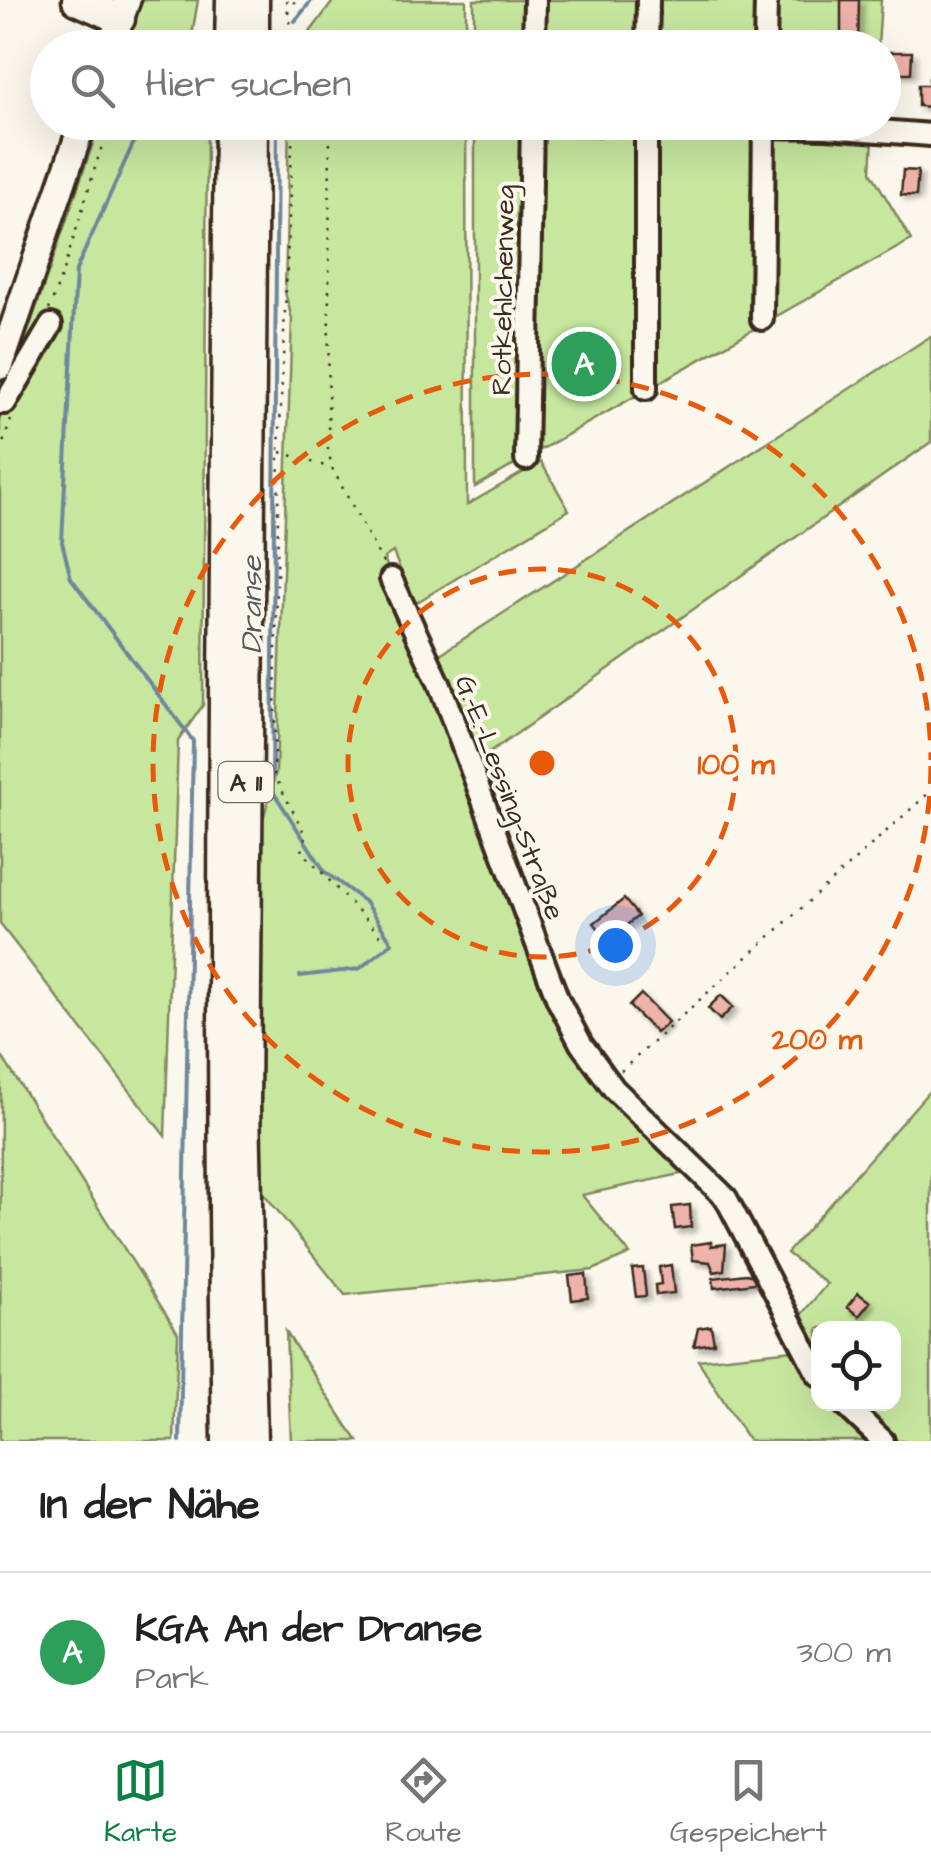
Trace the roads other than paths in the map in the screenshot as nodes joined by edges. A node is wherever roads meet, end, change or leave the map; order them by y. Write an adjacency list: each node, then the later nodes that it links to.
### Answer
1 (77, 0): 7 (highway)
2 (230, 0): 8 (highway)
3 (254, 0): 9 (highway)
4 (535, 0): 10 (street)
5 (648, 0): 11 (street)
6 (766, 0): 12 (street)
7 (123, 10)
8 (230, 30)
9 (254, 30)
10 (534, 30)
11 (648, 30)
12 (765, 30)
13 (901, 128): 14 (street)
14 (931, 135)
15 (78, 140): 23 (main road)
16 (229, 140): 30 (highway, A 11)
17 (253, 140): 31 (highway, A 11)
18 (532, 140): 26 (street, Rotkehlchenweg)
19 (646, 140): 24 (street)
20 (764, 140): 21 (street)
21 (762, 319)
22 (47, 331): 25 (street)
23 (0, 366)
24 (646, 389)
25 (6, 412)
26 (526, 459)
27 (391, 578): 28 (street, G.-E.-Lessing-Straße)
28 (811, 1361)
29 (851, 1411): 32 (street)
30 (228, 1441)
31 (252, 1441)
32 (882, 1441)

